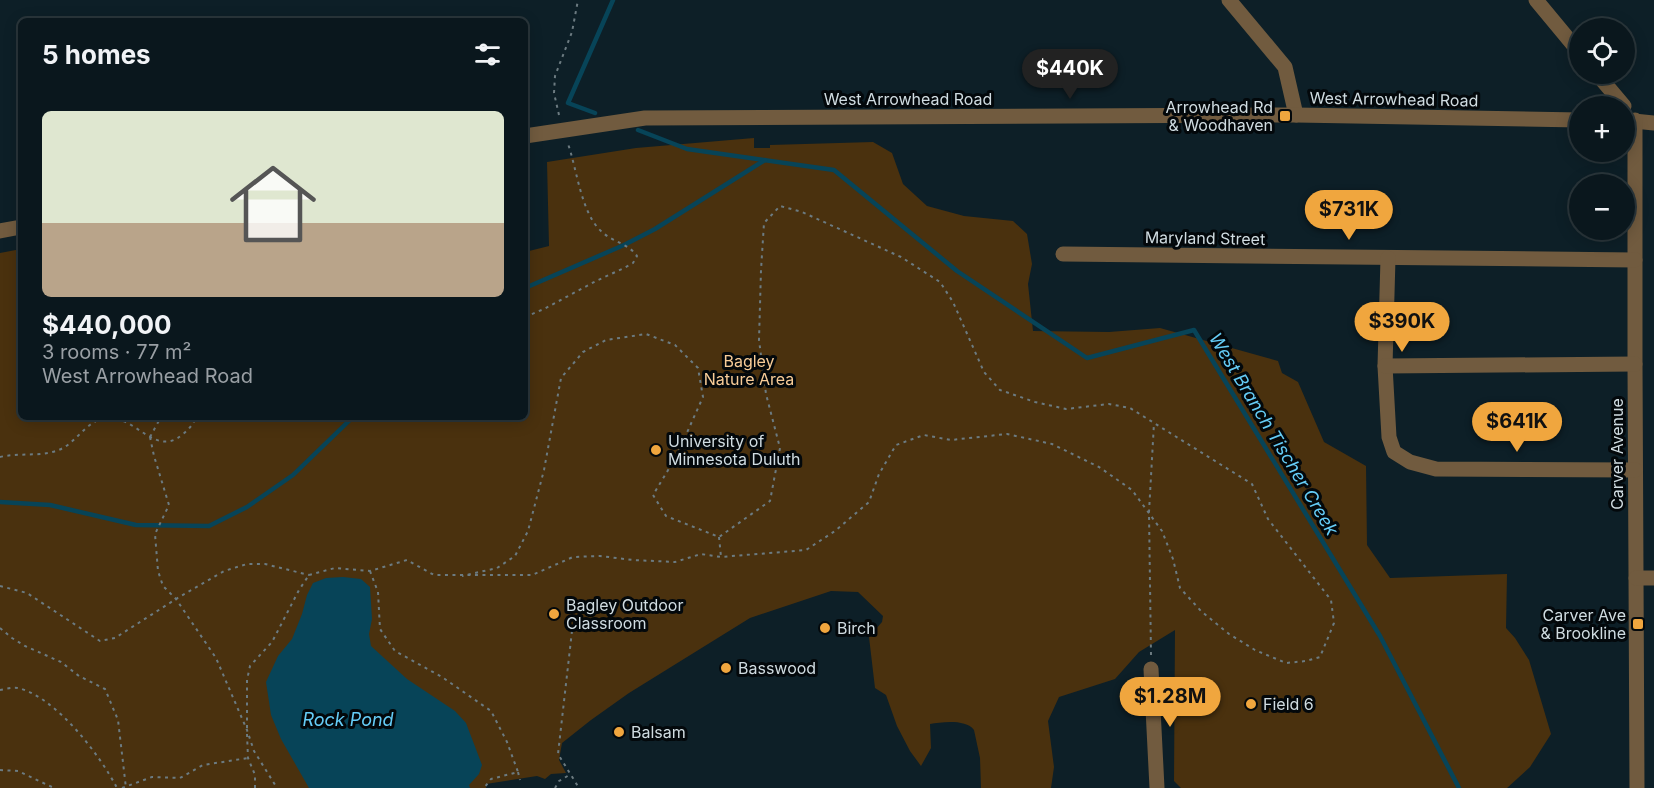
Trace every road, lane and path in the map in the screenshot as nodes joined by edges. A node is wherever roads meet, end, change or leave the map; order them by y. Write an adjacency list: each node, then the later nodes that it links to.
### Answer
1 (578, 0): 11 (path)
2 (1228, 0): 7 (street)
3 (1536, 0): 4 (street)
4 (1569, 40)
5 (1605, 84): 6 (street)
6 (1615, 96)
7 (1296, 115): 8 (street, West Arrowhead Road); 11 (street, West Arrowhead Road)
8 (1569, 120)
9 (1635, 121): 10 (street)
10 (1654, 123)
11 (563, 130): 12 (street, West Arrowhead Road); 19 (path)
12 (528, 136)
13 (1632, 162): 18 (street, Carver Avenue)
14 (18, 228): 15 (street)
15 (0, 231)
16 (1063, 254): 17 (street, Maryland Street)
17 (1388, 258): 18 (street, Maryland Street); 21 (street)
18 (1635, 260): 20 (street, Carver Avenue)
19 (528, 316)
20 (1635, 364): 21 (street); 29 (street, Carver Avenue)
21 (1385, 366): 29 (street)
22 (102, 420): 28 (path)
23 (118, 420): 27 (path)
24 (159, 420): 27 (path)
25 (195, 420): 27 (path)
26 (1154, 423): 30 (path); 30 (path); 31 (path)
27 (150, 437): 39 (path)
28 (0, 457)
29 (1635, 470): 36 (street, Carver Avenue)
30 (1149, 512): 32 (path); 42 (path)
31 (719, 537): 32 (path); 35 (path)
32 (721, 557): 35 (path)
33 (370, 571): 34 (path); 35 (path); 47 (path)
34 (309, 575): 39 (path); 44 (path)
35 (462, 576)
36 (1636, 578): 37 (street); 59 (street, Carver Avenue)
37 (1654, 578)
38 (0, 586): 39 (path)
39 (176, 599): 44 (path)
40 (0, 628): 50 (path)
41 (572, 631): 48 (path)
42 (1151, 669): 58 (street)
43 (0, 690): 52 (path)
44 (247, 730): 45 (path); 54 (path)
45 (248, 758): 50 (path); 53 (path)
46 (0, 770): 51 (path)
47 (518, 772): 49 (path); 55 (path)
48 (571, 774): 56 (path); 57 (path)
49 (520, 780)
50 (125, 787)
51 (54, 788)
52 (117, 788)
53 (255, 788)
54 (277, 788)
55 (484, 788)
56 (555, 788)
57 (579, 788)
58 (1157, 788)
59 (1637, 788)

